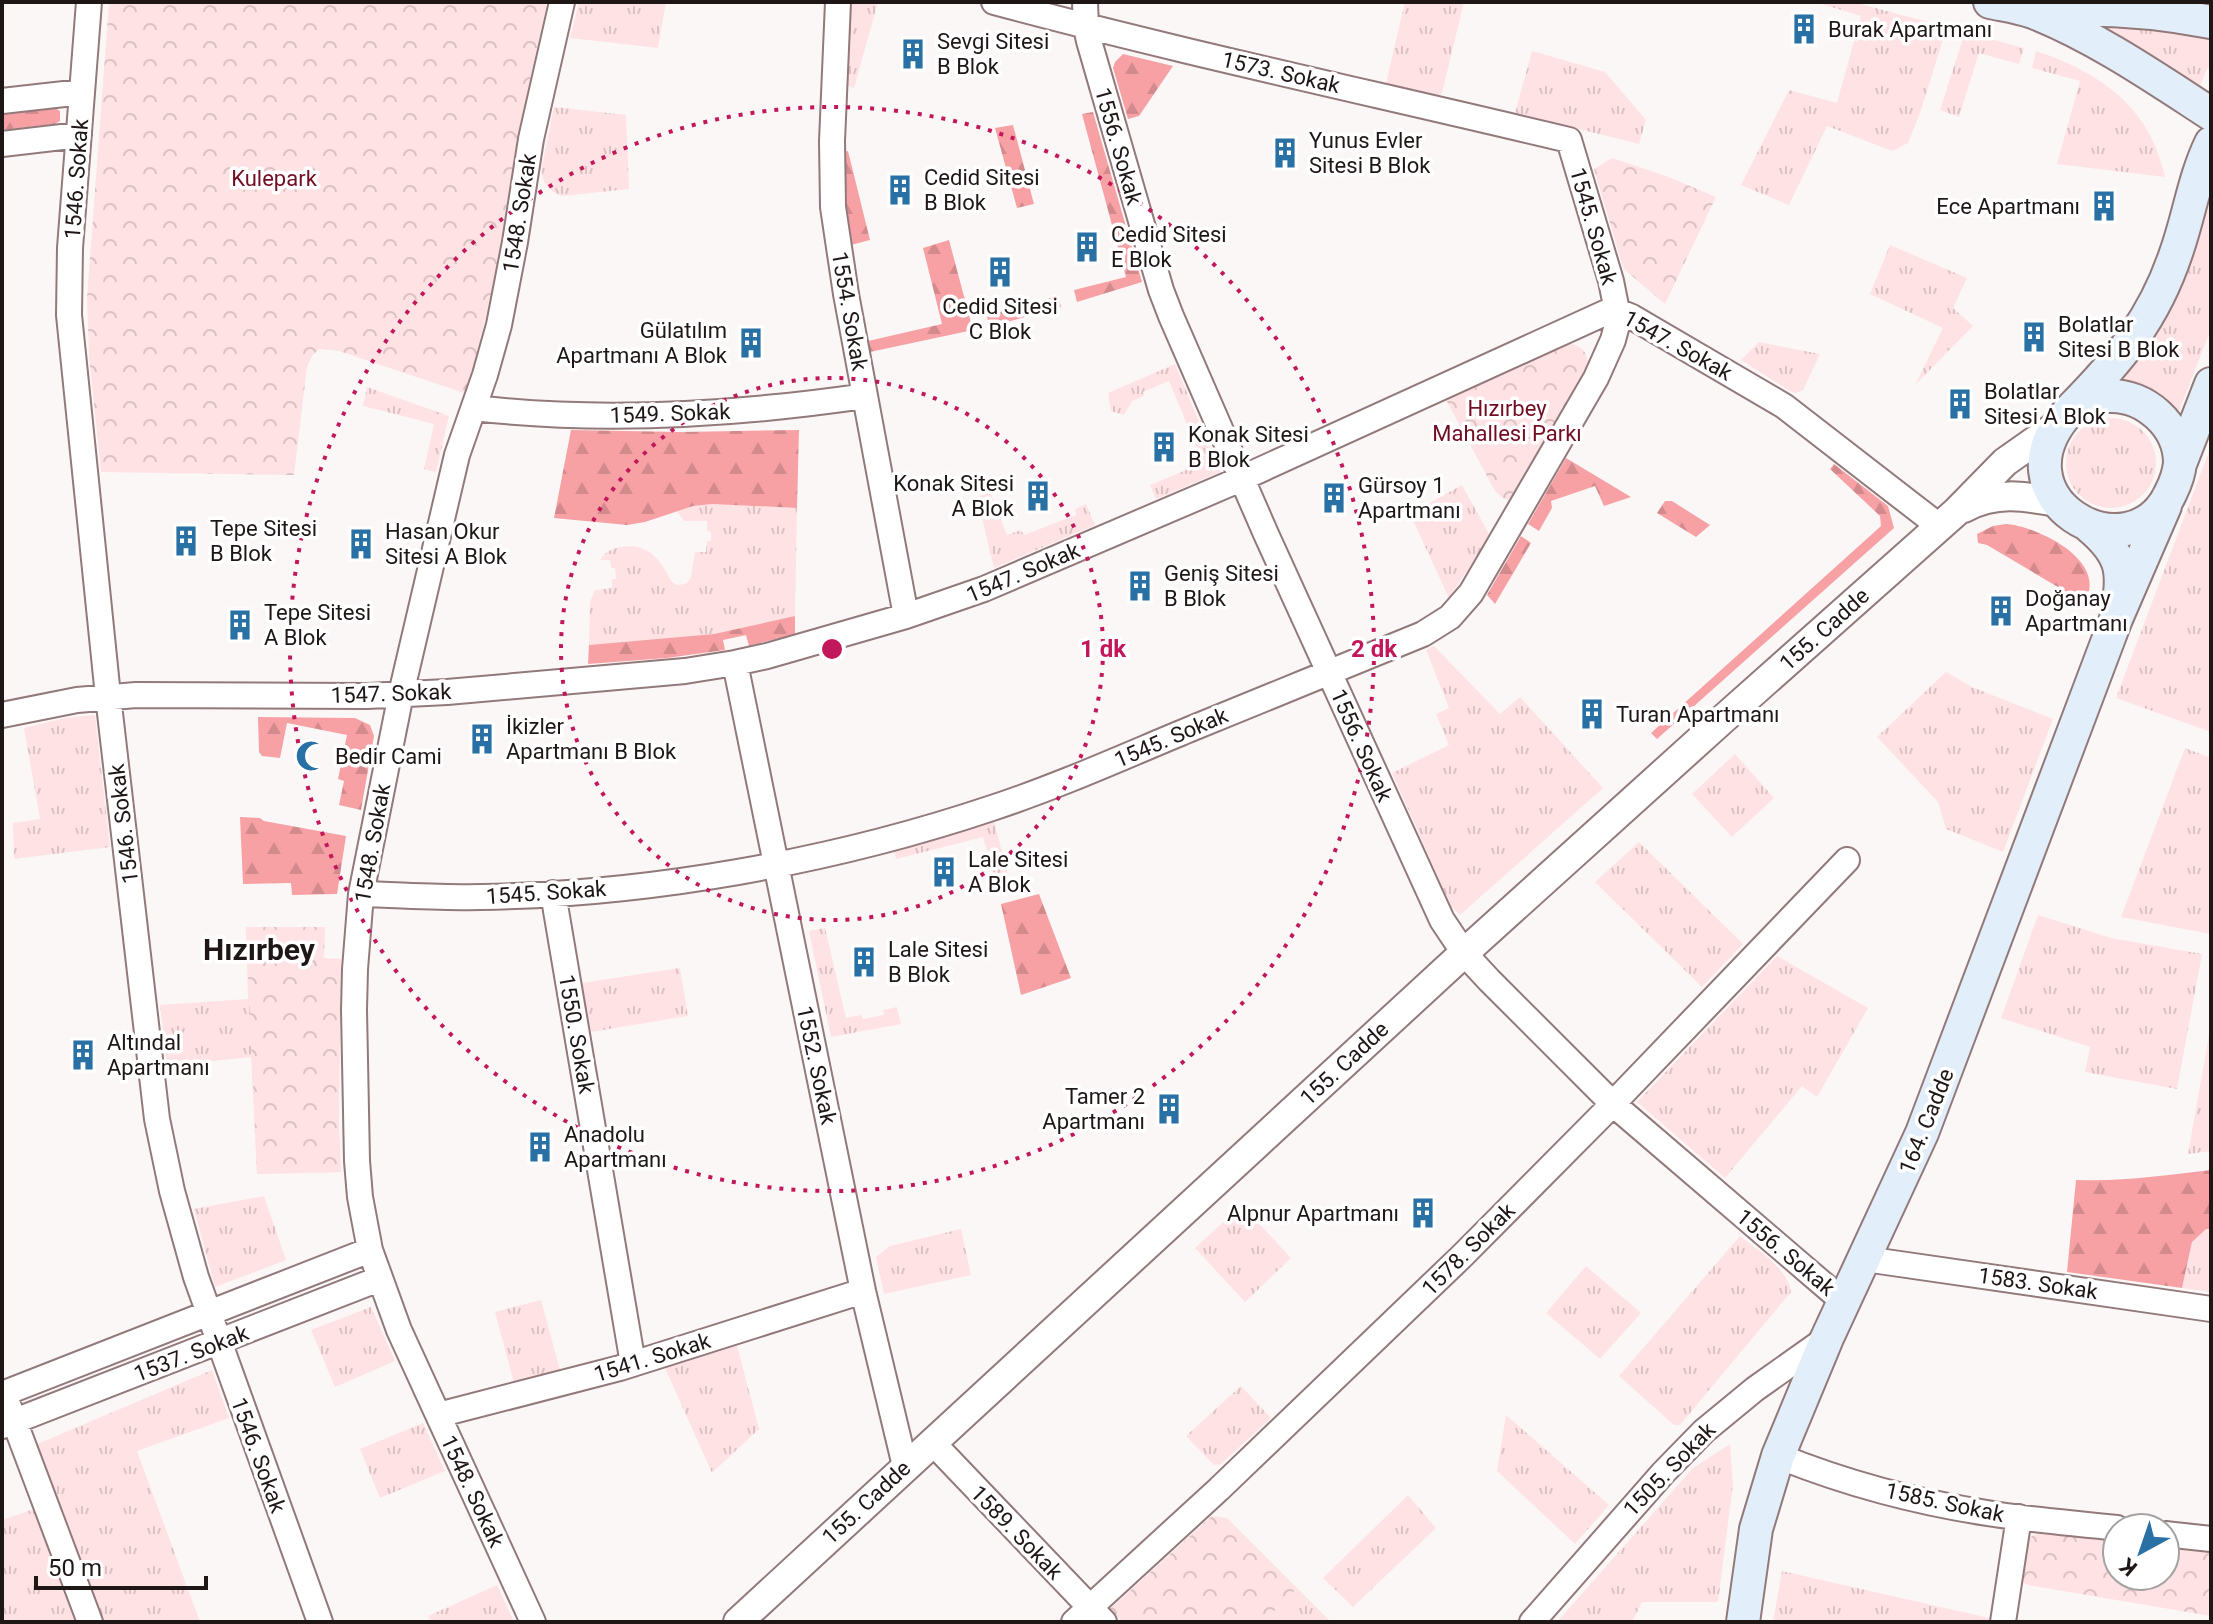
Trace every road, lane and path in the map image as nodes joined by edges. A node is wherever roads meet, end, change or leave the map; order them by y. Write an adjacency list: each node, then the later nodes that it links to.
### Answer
1 (89, 2): 10 (street, 1546. Sokak)
2 (562, 2): 20 (street, 1548. Sokak)
3 (838, 2): 19 (street, 1554. Sokak)
4 (994, 2): 9 (street, 1573. Sokak)
5 (1085, 2): 9 (street, 1556. Sokak)
6 (1990, 2): 7 (main road)
7 (2031, 11): 8 (main road); 12 (main road)
8 (2211, 22)
9 (1086, 27): 14 (street, 1573. Sokak); 23 (street, 1556. Sokak)
10 (82, 92): 11 (street); 13 (street, 1546. Sokak)
11 (2, 101)
12 (2211, 114)
13 (79, 135): 16 (street); 33 (street, 1546. Sokak)
14 (1569, 140): 17 (street, 1545. Sokak)
15 (2211, 143): 21 (main road)
16 (2, 144)
17 (1617, 311): 23 (street, 1547. Sokak); 26 (street, 1547. Sokak); 31 (street, 1545. Sokak)
18 (2211, 384): 22 (main road)
19 (865, 396): 20 (street, 1549. Sokak); 28 (street, 1554. Sokak)
20 (474, 408): 32 (street, 1548. Sokak)
21 (2063, 418): 22 (main road); 24 (main road); 26 (street, 155. Cadde)
22 (2180, 464): 25 (main road)
23 (1241, 478): 28 (street, 1547. Sokak); 31 (street, 1556. Sokak)
24 (2057, 502): 26 (street, 155. Cadde); 27 (main road)
25 (2165, 505): 27 (main road); 29 (main road, 164. Cadde)
26 (1948, 519): 39 (street, 155. Cadde)
27 (2089, 526): 29 (main road, 164. Cadde)
28 (906, 616): 30 (street, 1547. Sokak)
29 (2116, 619): 42 (main road, 164. Cadde)
30 (735, 663): 32 (street, 1547. Sokak); 36 (street, 1552. Sokak)
31 (1329, 672): 36 (street, 1545. Sokak); 39 (street, 1556. Sokak)
32 (401, 694): 33 (street, 1547. Sokak); 38 (street, 1548. Sokak)
33 (108, 696): 34 (street, 1547. Sokak); 47 (street, 1546. Sokak)
34 (2, 715)
35 (1847, 860): 40 (street, 1578. Sokak)
36 (776, 864): 37 (street, 1545. Sokak); 44 (street, 1552. Sokak)
37 (553, 893): 38 (street, 1545. Sokak); 50 (street, 1550. Sokak)
38 (361, 894): 41 (street, 1548. Sokak)
39 (1464, 953): 40 (street, 1556. Sokak); 54 (street, 155. Cadde)
40 (1613, 1104): 45 (street, 1556. Sokak); 61 (street, 1578. Sokak)
41 (370, 1250): 43 (street, 1548. Sokak); 47 (street, 1537. Sokak)
42 (1865, 1259): 45 (main road, 164. Cadde); 46 (street, 1583. Sokak)
43 (379, 1279): 49 (street, 1537. Sokak); 52 (street, 1548. Sokak)
44 (863, 1291): 50 (street, 1541. Sokak); 56 (street, 1552. Sokak)
45 (1844, 1302): 48 (main road, 164. Cadde)
46 (2211, 1309)
47 (208, 1313): 49 (street, 1546. Sokak); 51 (street, 1537. Sokak)
48 (1827, 1338): 55 (main road, 164. Cadde); 66 (street, 1505. Sokak)
49 (218, 1342): 53 (street, 1537. Sokak); 63 (street, 1546. Sokak)
50 (633, 1364): 52 (street, 1541. Sokak)
51 (3, 1391): 53 (street)
52 (438, 1415): 64 (street, 1548. Sokak)
53 (8, 1424): 62 (street)
54 (932, 1442): 56 (street, 155. Cadde); 61 (street, 1589. Sokak)
55 (1778, 1456): 57 (street, 1585. Sokak); 67 (main road, 164. Cadde)
56 (905, 1466): 65 (street, 155. Cadde)
57 (2019, 1517): 58 (street, 1585. Sokak); 68 (street)
58 (2101, 1526)
59 (2181, 1536): 60 (street)
60 (2211, 1539)
61 (1089, 1617)
62 (90, 1622)
63 (320, 1622)
64 (533, 1622)
65 (738, 1622)
66 (1532, 1622)
67 (1743, 1622)
68 (2003, 1622)

